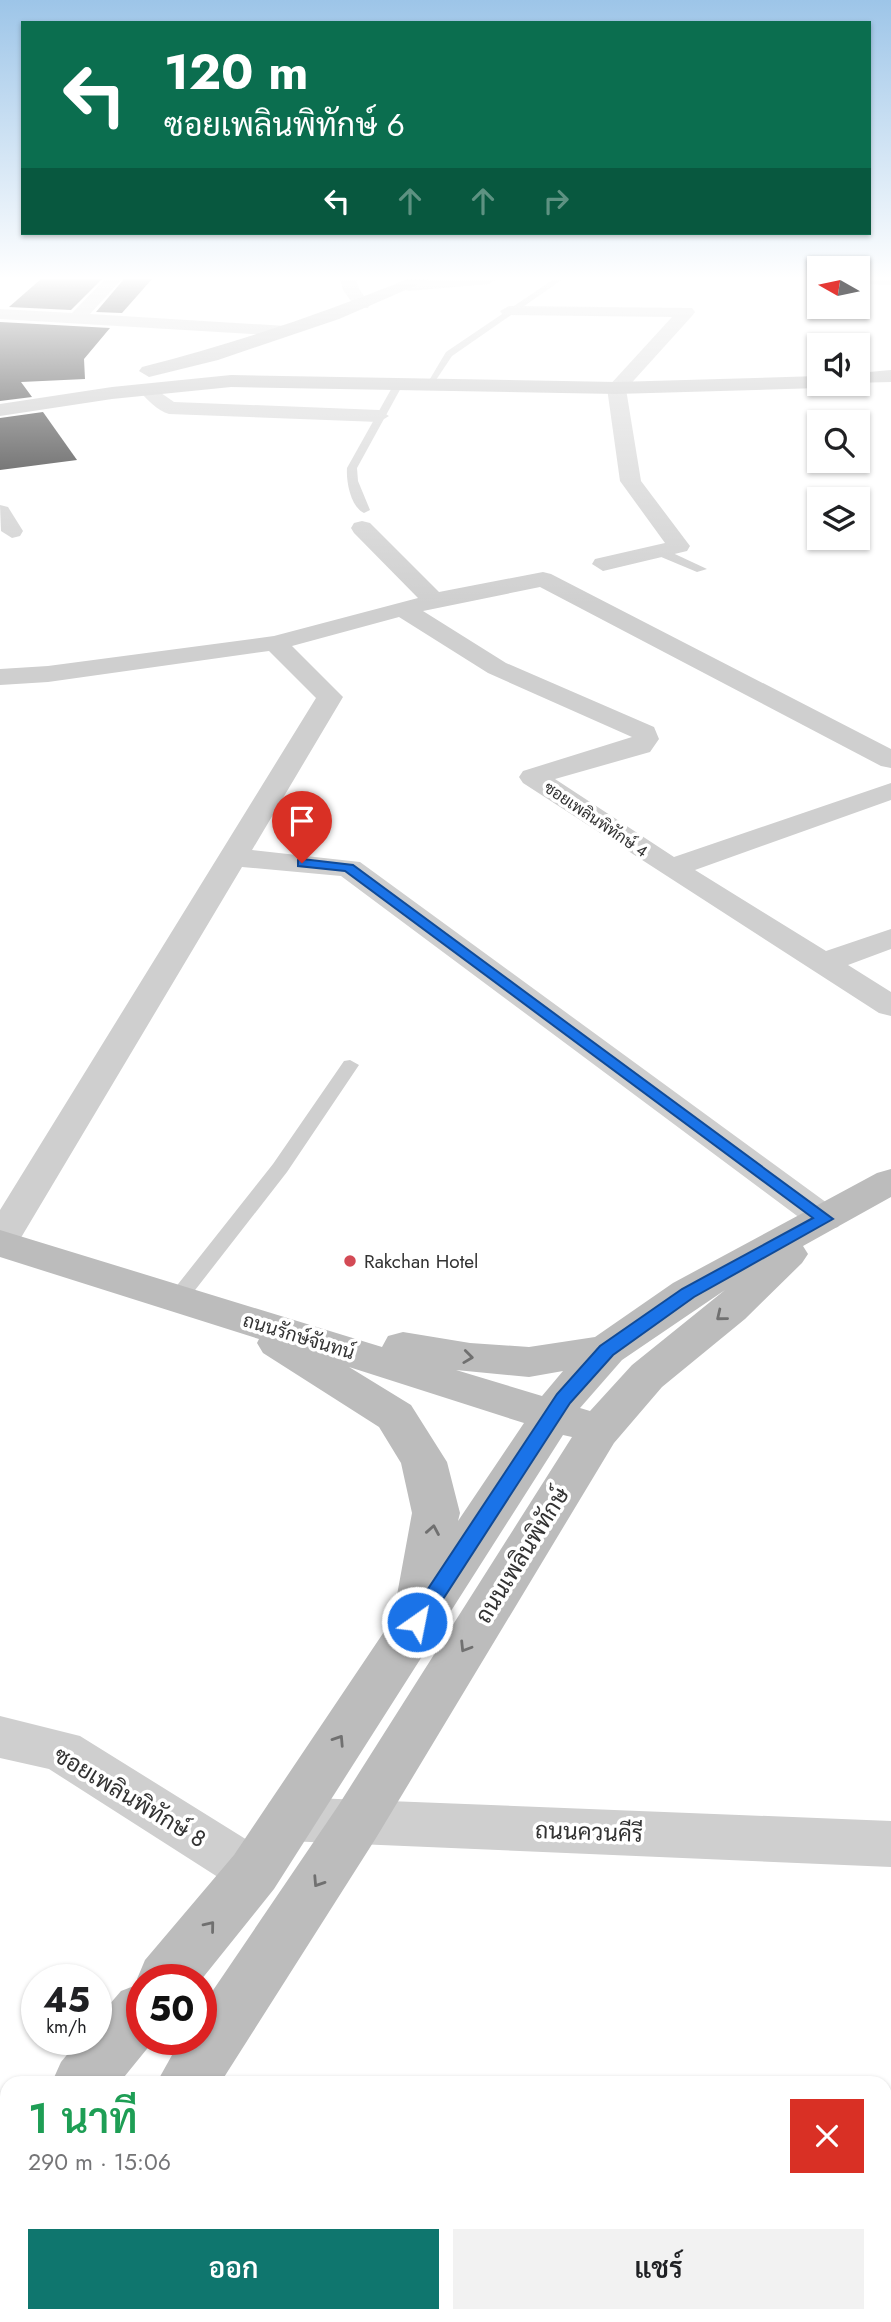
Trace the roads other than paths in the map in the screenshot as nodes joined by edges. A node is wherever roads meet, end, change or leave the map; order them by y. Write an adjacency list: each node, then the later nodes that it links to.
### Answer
1 (111, 387): 8 (main road)
2 (112, 387): 9 (main road)
3 (154, 387): 10 (street)
4 (396, 387): 10 (lane)
5 (496, 387): 7 (main road)
6 (638, 387): 7 (main road)
7 (616, 388): 12 (street)
8 (0, 400)
9 (0, 410)
10 (379, 416): 11 (lane)
11 (363, 519): 15 (street)
12 (658, 551): 13 (street); 14 (lane)
13 (603, 564)
14 (701, 569)
15 (434, 601): 16 (street); 19 (street)
16 (404, 610): 17 (street); 22 (street, ซอยเพลินพิทักษ์ 4)
17 (275, 643): 18 (street); 21 (street)
18 (0, 677)
19 (891, 760)
20 (891, 791): 22 (street)
21 (233, 857): 28 (street); 29 (street)
22 (671, 868): 24 (street, ซอยเพลินพิทักษ์ 4)
23 (891, 938): 24 (street)
24 (821, 964): 25 (street, ซอยเพลินพิทักษ์ 4)
25 (891, 1006)
26 (350, 1065): 30 (lane)
27 (891, 1181): 28 (main road, ถนนเพลินพิทักษ์)
28 (825, 1219): 32 (main road, ถนนเพลินพิทักษ์); 33 (main road, ถนนเพลินพิทักษ์, one-way to 33)
29 (0, 1242): 30 (main road, ถนนรักษ์จันทน์)
30 (178, 1298): 31 (main road, ถนนรักษ์จันทน์)
31 (232, 1315): 32 (main road, one-way to 32); 33 (main road, ถนนรักษ์จันทน์); 34 (main road, one-way to 31)
32 (607, 1350): 33 (main road, ถนนเพลินพิทักษ์)
33 (575, 1423): 34 (main road, ถนนเพลินพิทักษ์); 37 (main road, ถนนเพลินพิทักษ์, one-way to 37)
34 (417, 1622): 36 (main road, ถนนเพลินพิทักษ์, one-way to 34)
35 (0, 1737): 39 (street, ซอยเพลินพิทักษ์ 8)
36 (287, 1819): 37 (street, ถนนควนคีรี); 39 (main road, ถนนเพลินพิทักษ์)
37 (357, 1822): 38 (street, ถนนควนคีรี); 43 (main road, ถนนเพลินพิทักษ์, one-way to 43)
38 (891, 1844)
39 (254, 1872): 40 (main road, ถนนเพลินพิทักษ์, one-way to 39)
40 (178, 1964)
41 (126, 2029): 42 (main road)
42 (87, 2076)
43 (191, 2076)

